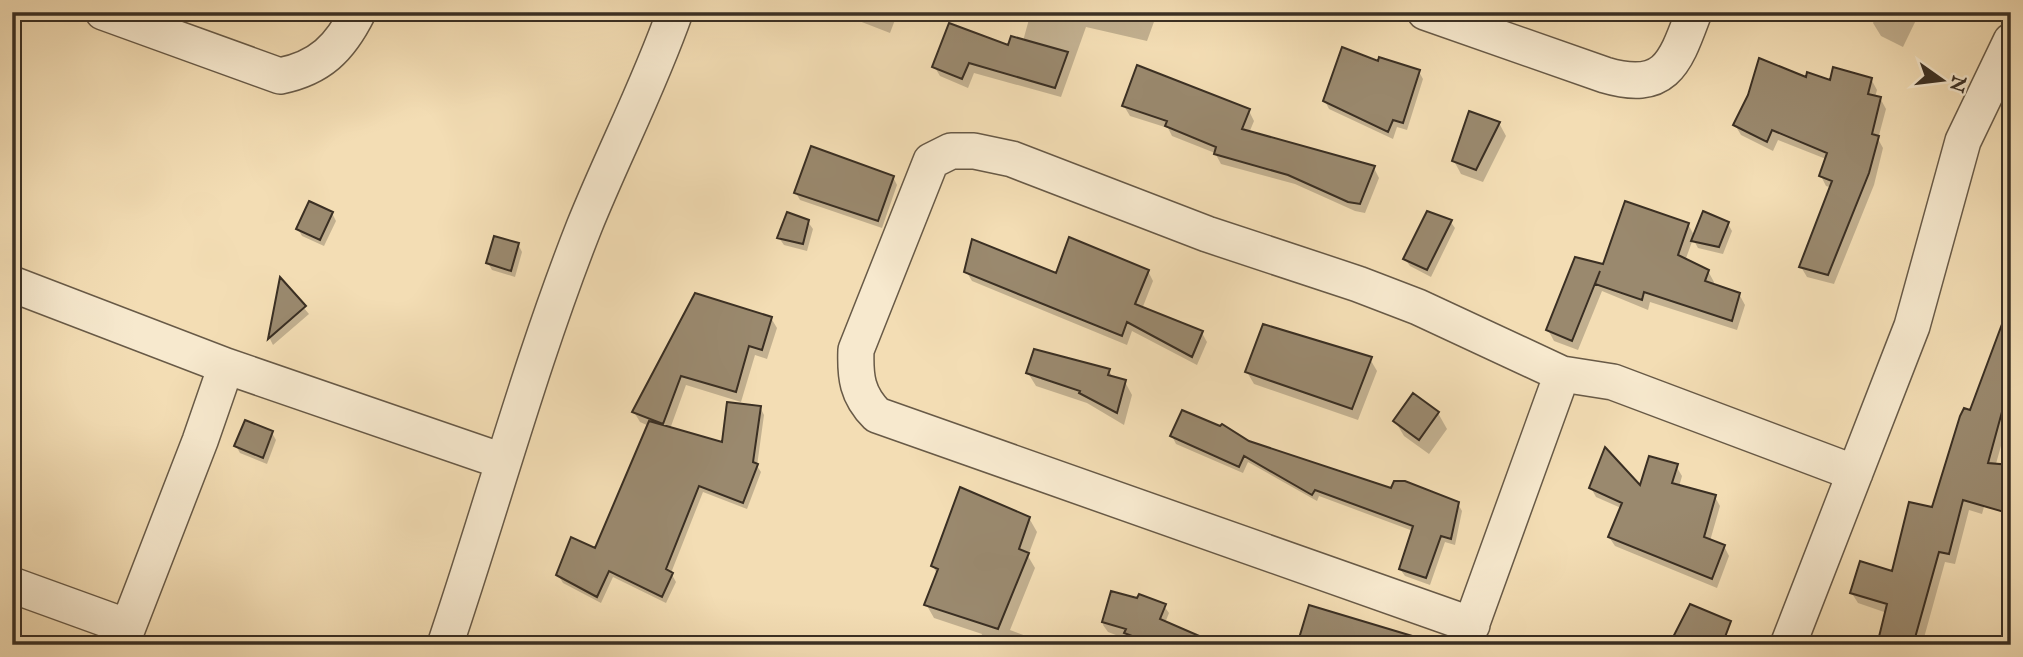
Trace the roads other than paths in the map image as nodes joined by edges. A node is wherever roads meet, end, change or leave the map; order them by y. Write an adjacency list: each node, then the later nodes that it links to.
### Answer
1 (103, 12): 2 (street)
2 (358, 12)
3 (675, 12): 10 (street)
4 (1425, 12): 5 (street)
5 (1694, 12)
6 (2011, 41): 11 (street)
7 (12, 284): 8 (street)
8 (226, 366): 10 (street); 14 (street)
9 (1562, 374): 11 (street); 13 (street); 13 (street)
10 (502, 461): 15 (street)
11 (1855, 473): 16 (street)
12 (12, 585): 14 (street)
13 (1468, 635)
14 (124, 636)
15 (445, 645)
16 (1788, 645)

